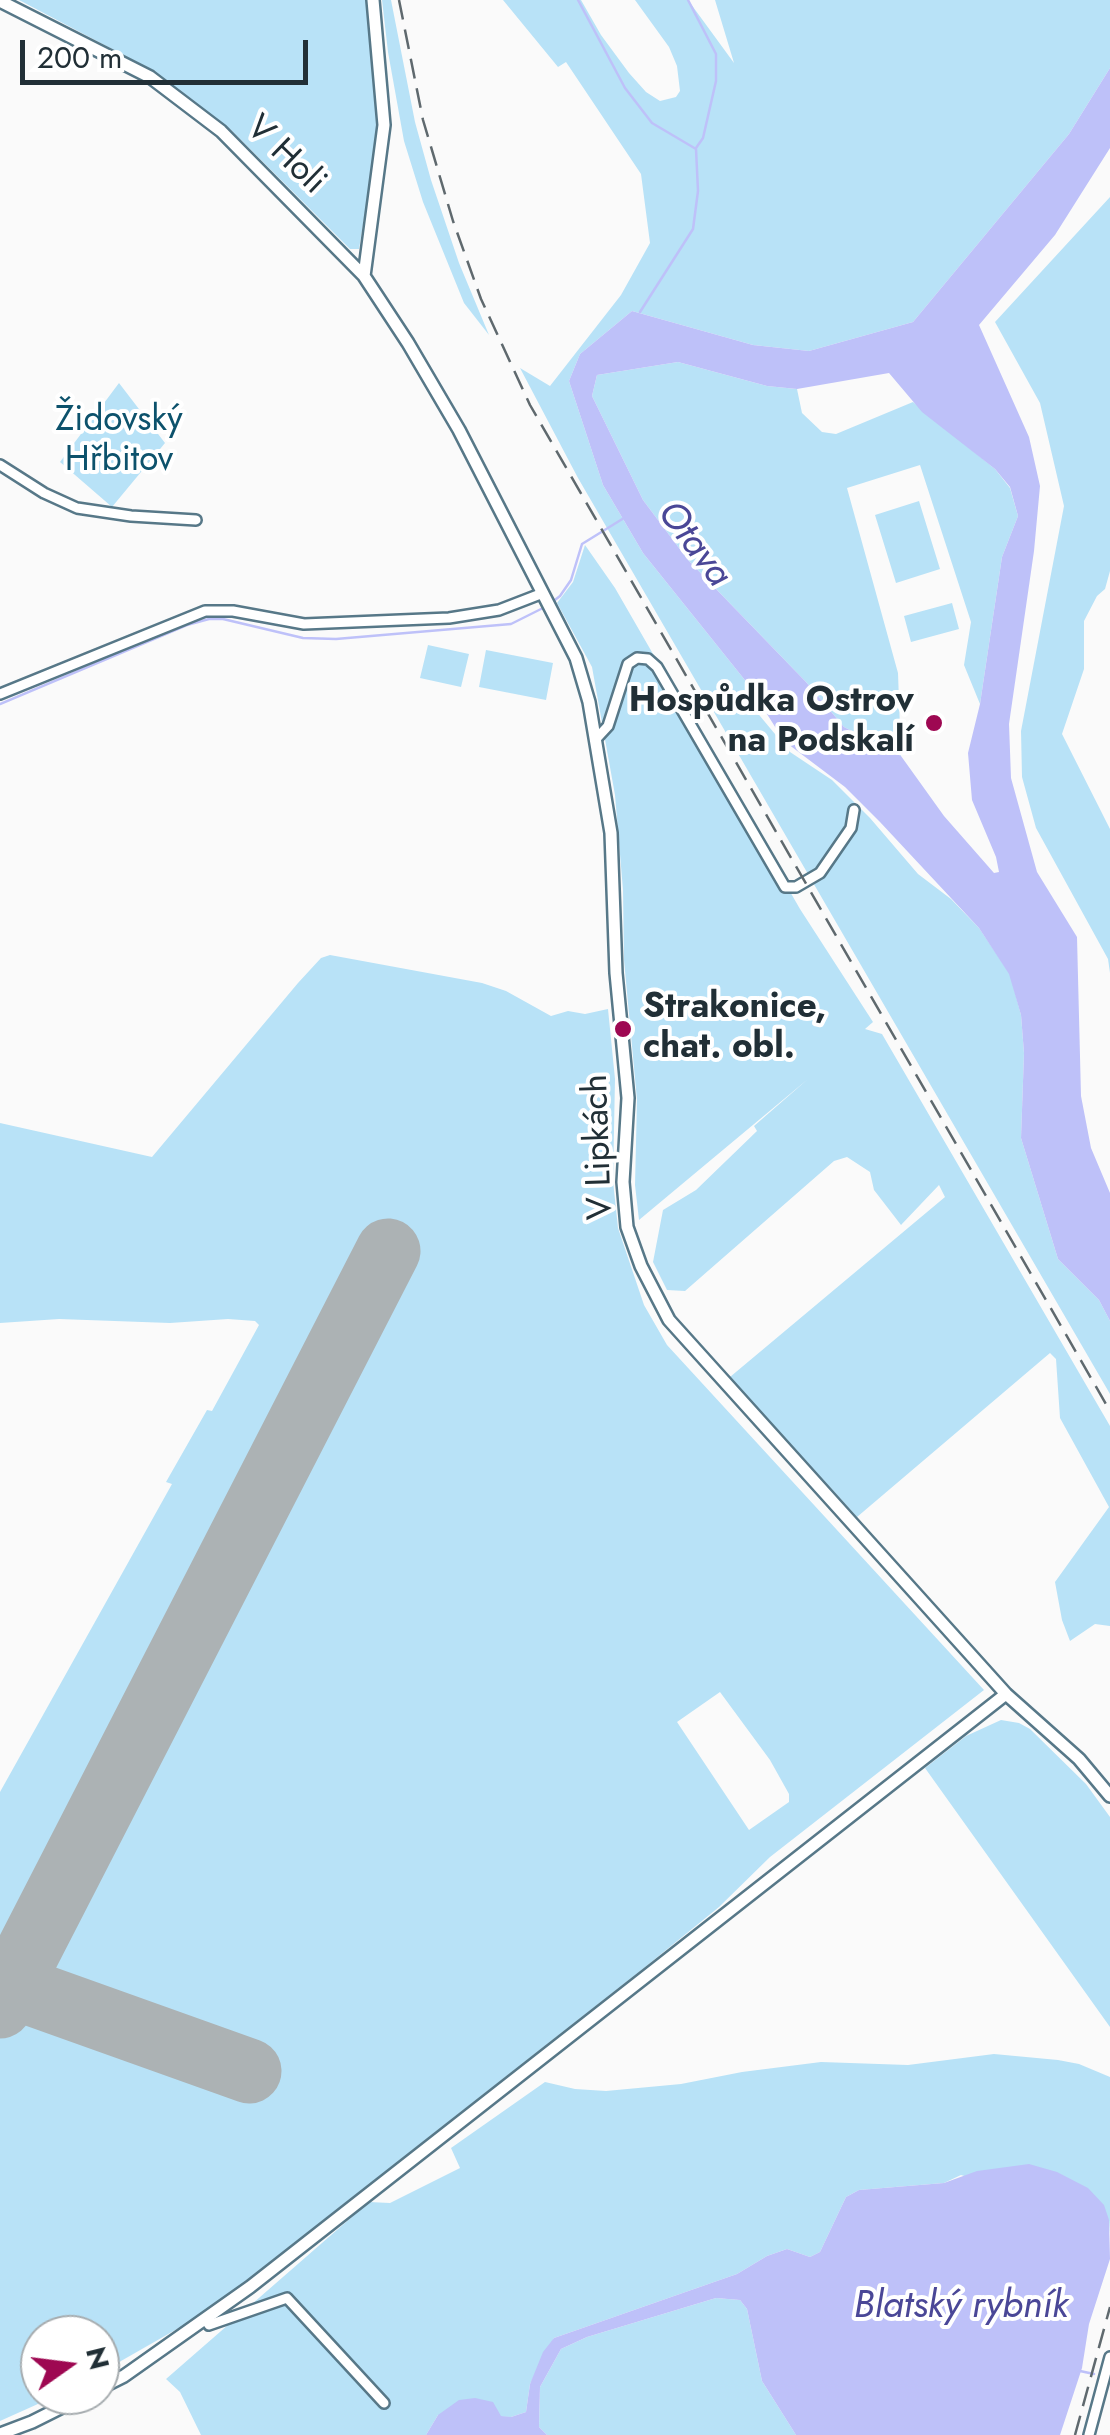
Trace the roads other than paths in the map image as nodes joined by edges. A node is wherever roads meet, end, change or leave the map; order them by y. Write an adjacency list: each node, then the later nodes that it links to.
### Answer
1 (374, 0): 3 (street)
2 (0, 1): 3 (street, V Holi)
3 (364, 276): 6 (street, V Holi)
4 (0, 465): 5 (street)
5 (196, 520)
6 (543, 593): 7 (street); 8 (street, V Lipkách)
7 (0, 694)
8 (596, 739): 9 (street); 10 (street, V Lipkách)
9 (854, 810)
10 (1006, 1694): 11 (street, V Lipkách); 12 (street)
11 (1110, 1796)
12 (205, 2319): 14 (street); 15 (street)
13 (1110, 2356): 18 (street)
14 (120, 2378)
15 (384, 2403)
16 (42, 2415): 17 (street)
17 (0, 2434)
18 (1089, 2435)

